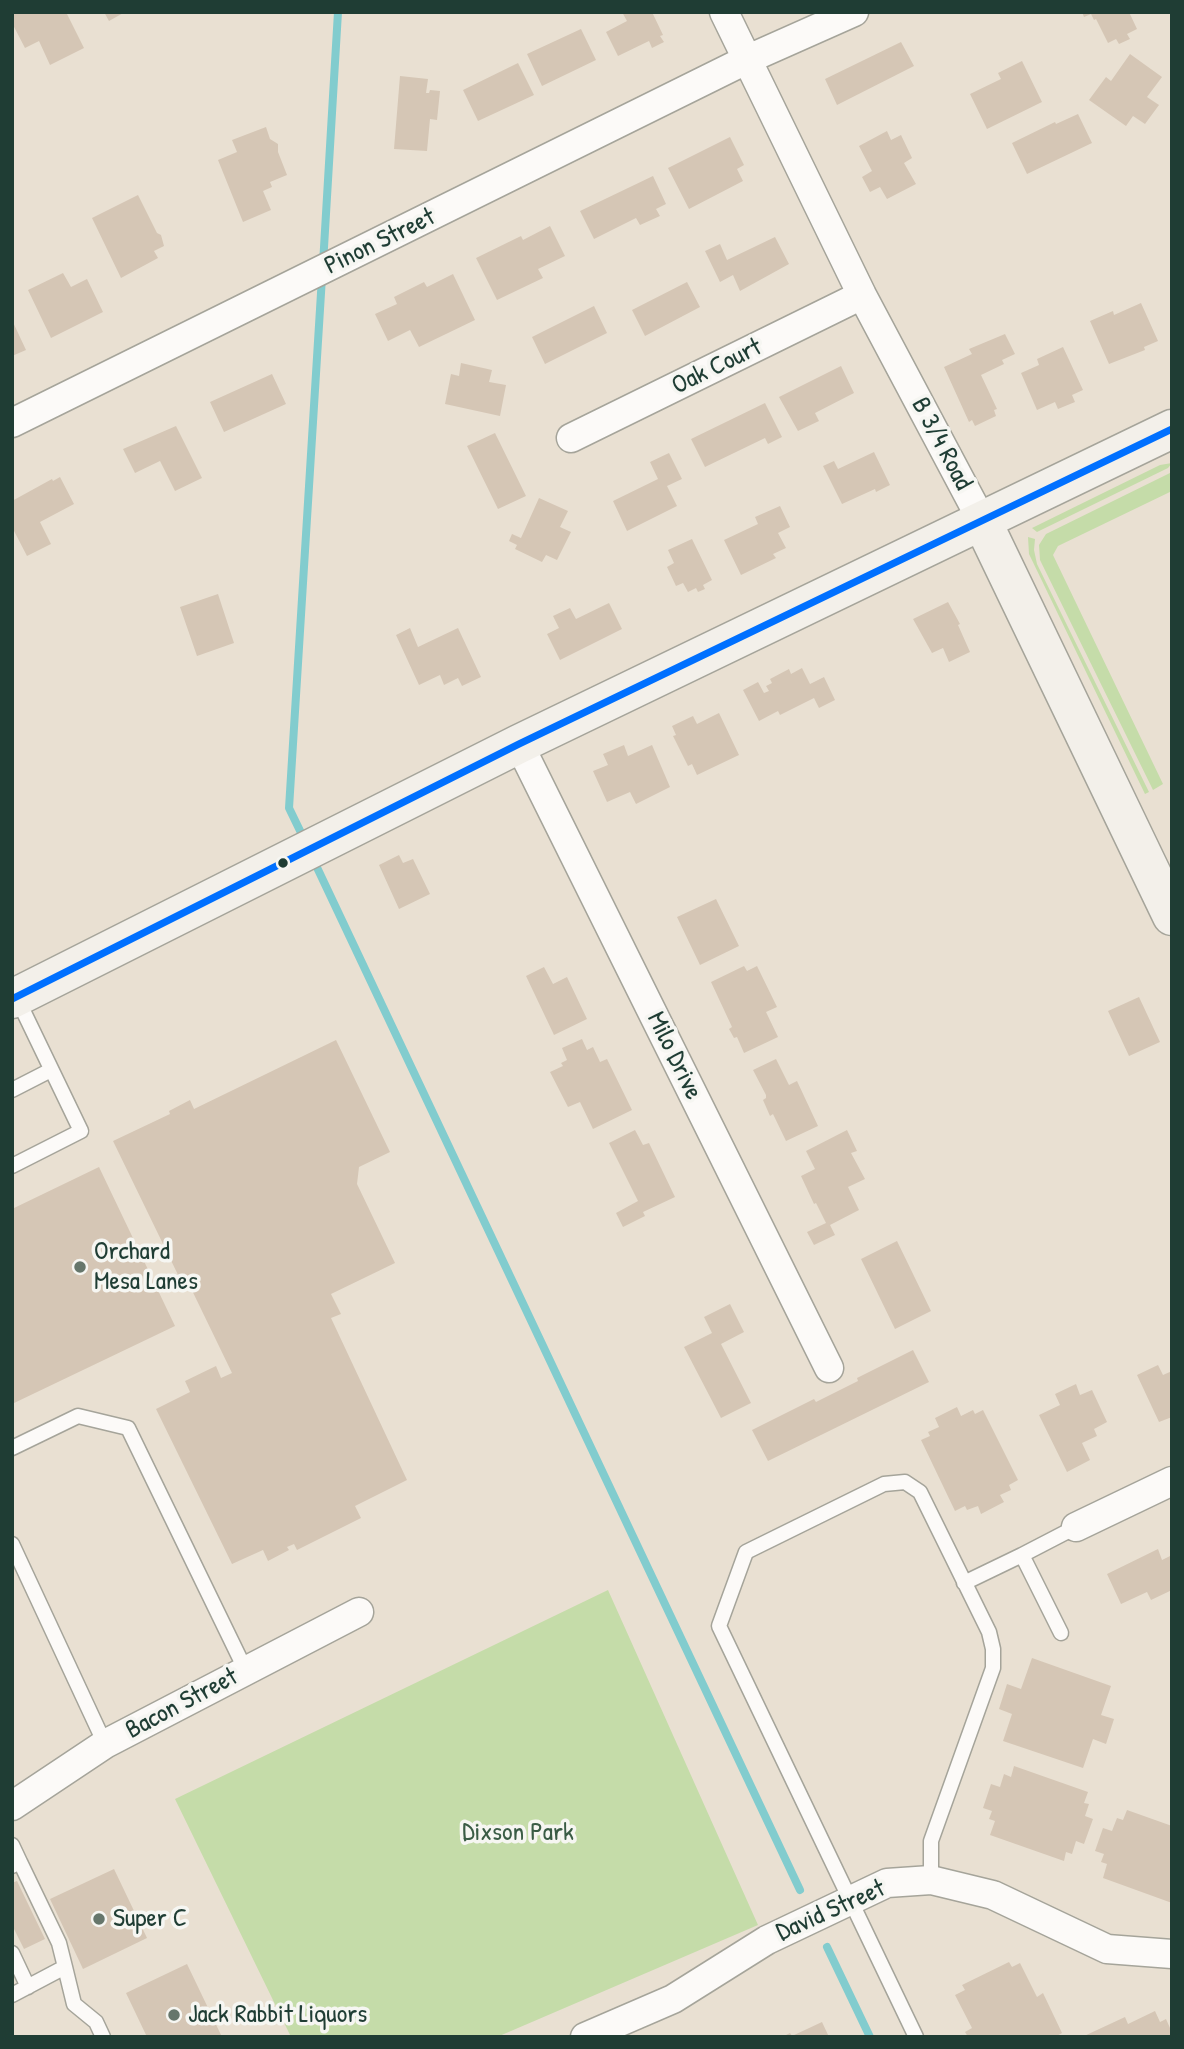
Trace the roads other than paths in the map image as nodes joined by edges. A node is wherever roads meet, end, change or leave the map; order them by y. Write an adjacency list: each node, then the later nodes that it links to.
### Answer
1 (724, 12): 3 (street, B 3/4 Road)
2 (854, 12): 3 (street, Pinon Street)
3 (746, 60): 4 (street, B 3/4 Road); 5 (street, Pinon Street)
4 (862, 295): 7 (street, Oak Court); 8 (street, B 3/4 Road)
5 (12, 423)
6 (1172, 429): 8 (street)
7 (571, 438)
8 (982, 520): 9 (street); 10 (street, B 3/4 Road)
9 (519, 744): 11 (street); 15 (street, Milo Drive)
10 (1172, 916)
11 (14, 998): 12 (lane)
12 (51, 1070): 13 (lane); 14 (lane)
13 (12, 1090)
14 (12, 1166)
15 (829, 1368)
16 (12, 1448): 24 (lane)
17 (1172, 1482): 18 (street)
18 (1076, 1527): 20 (lane)
19 (12, 1545): 25 (lane)
20 (1021, 1555): 21 (lane); 23 (lane)
21 (964, 1583): 29 (lane); 30 (lane)
22 (359, 1612): 24 (street, Bacon Street)
23 (1061, 1633)
24 (246, 1671): 25 (street, Bacon Street)
25 (105, 1744): 26 (street, Bacon Street)
26 (12, 1806)
27 (12, 1845): 28 (lane)
28 (16, 1864): 33 (lane)
29 (931, 1880): 30 (street, David Street); 32 (street, David Street)
30 (850, 1900): 37 (street, David Street); 38 (lane)
31 (12, 1953): 34 (lane)
32 (1172, 1954)
33 (65, 1967): 34 (lane); 36 (lane)
34 (28, 1987): 35 (lane)
35 (12, 1995)
36 (103, 2037)
37 (584, 2037)
38 (916, 2037)

